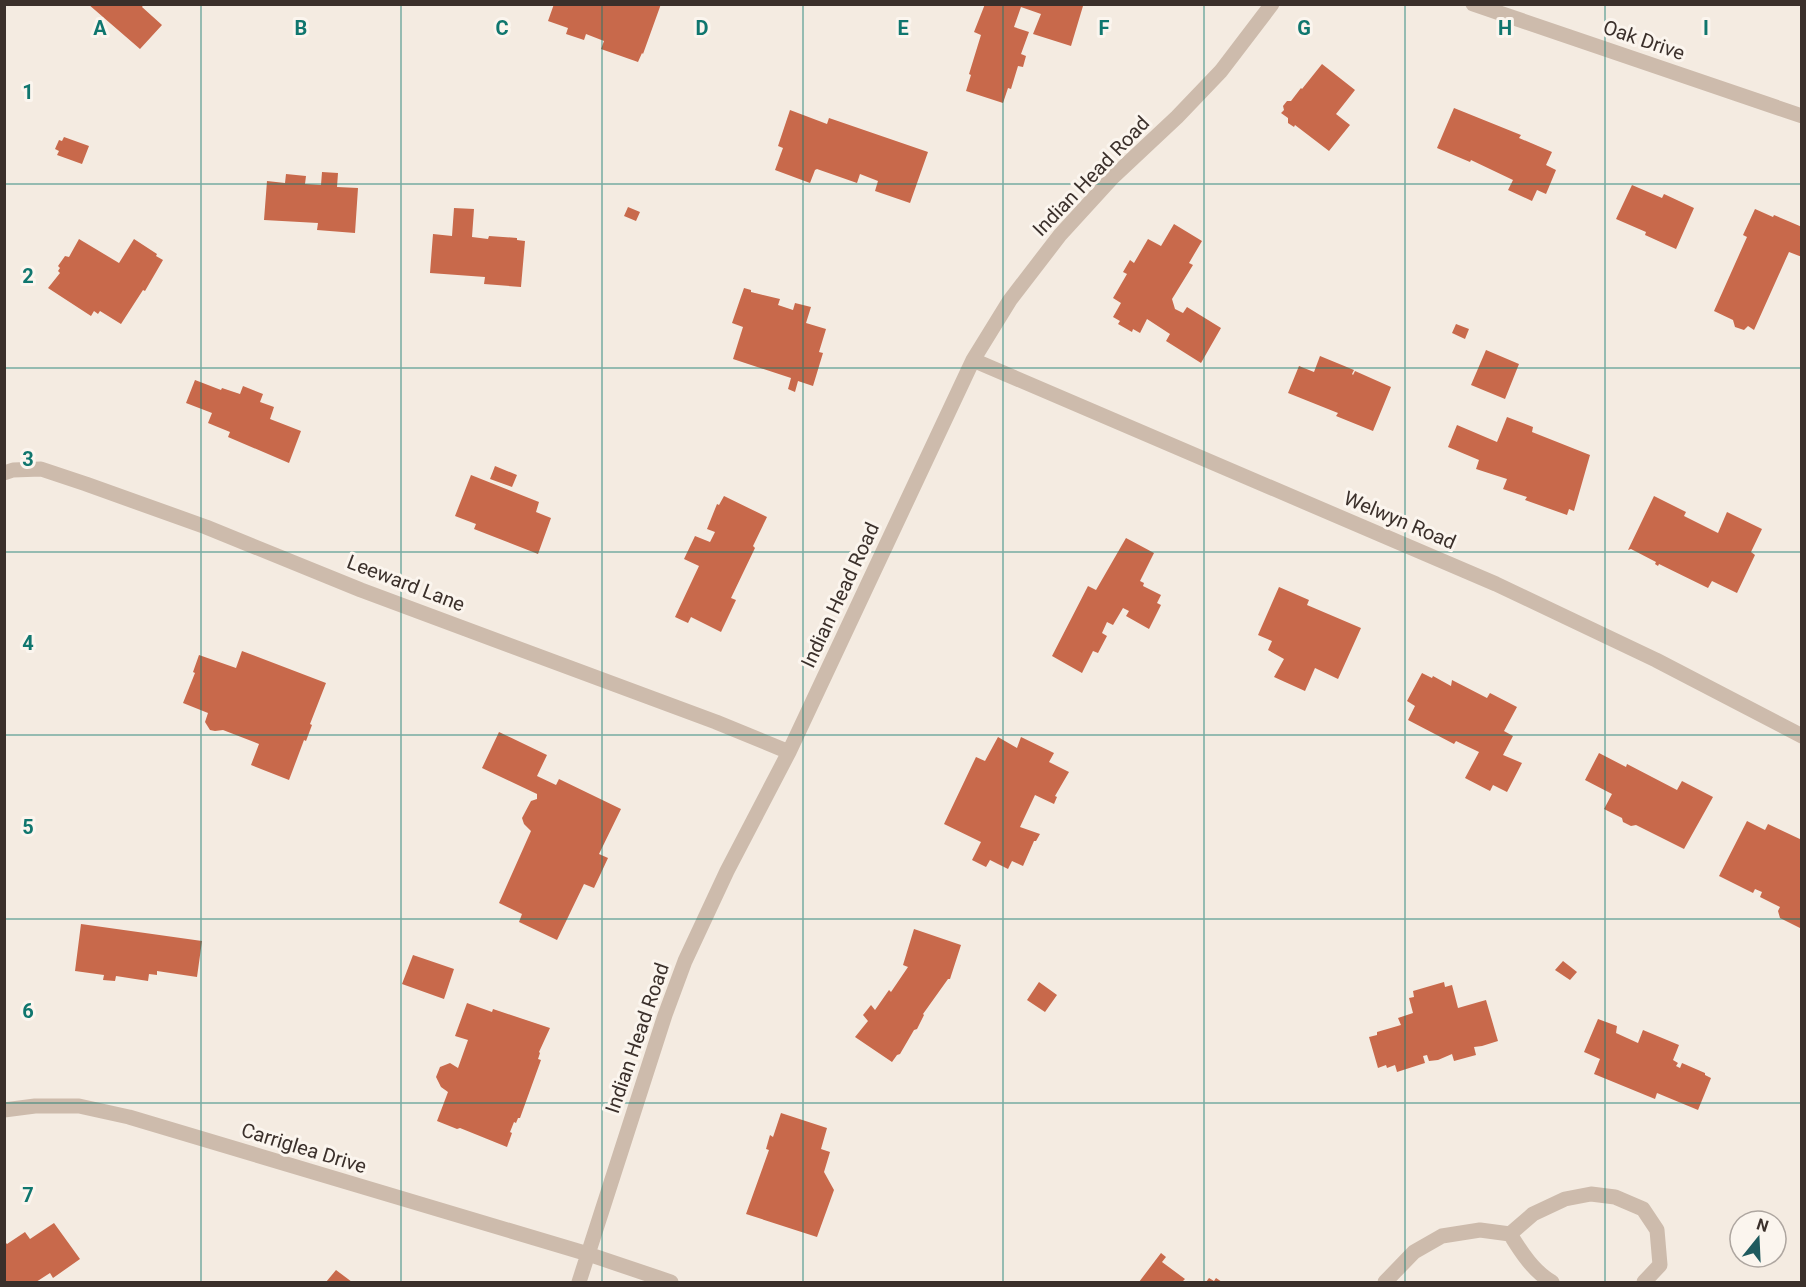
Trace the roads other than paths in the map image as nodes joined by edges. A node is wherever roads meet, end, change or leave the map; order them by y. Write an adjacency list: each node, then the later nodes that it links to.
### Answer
1 (1272, 4): 4 (street, Indian Head Road)
2 (1473, 4): 3 (street, Oak Drive)
3 (1802, 116)
4 (973, 360): 6 (street, Welwyn Road); 7 (street, Indian Head Road)
5 (4, 472): 7 (street, Leeward Lane)
6 (1802, 736)
7 (789, 752): 10 (street, Indian Head Road)
8 (4, 1110): 10 (street, Carriglea Drive)
9 (1510, 1234): 13 (street); 14 (street); 15 (street)
10 (588, 1254): 11 (street, Indian Head Road); 12 (street, Carriglea Drive)
11 (579, 1282)
12 (671, 1282)
13 (1385, 1282)
14 (1552, 1282)
15 (1644, 1282)

